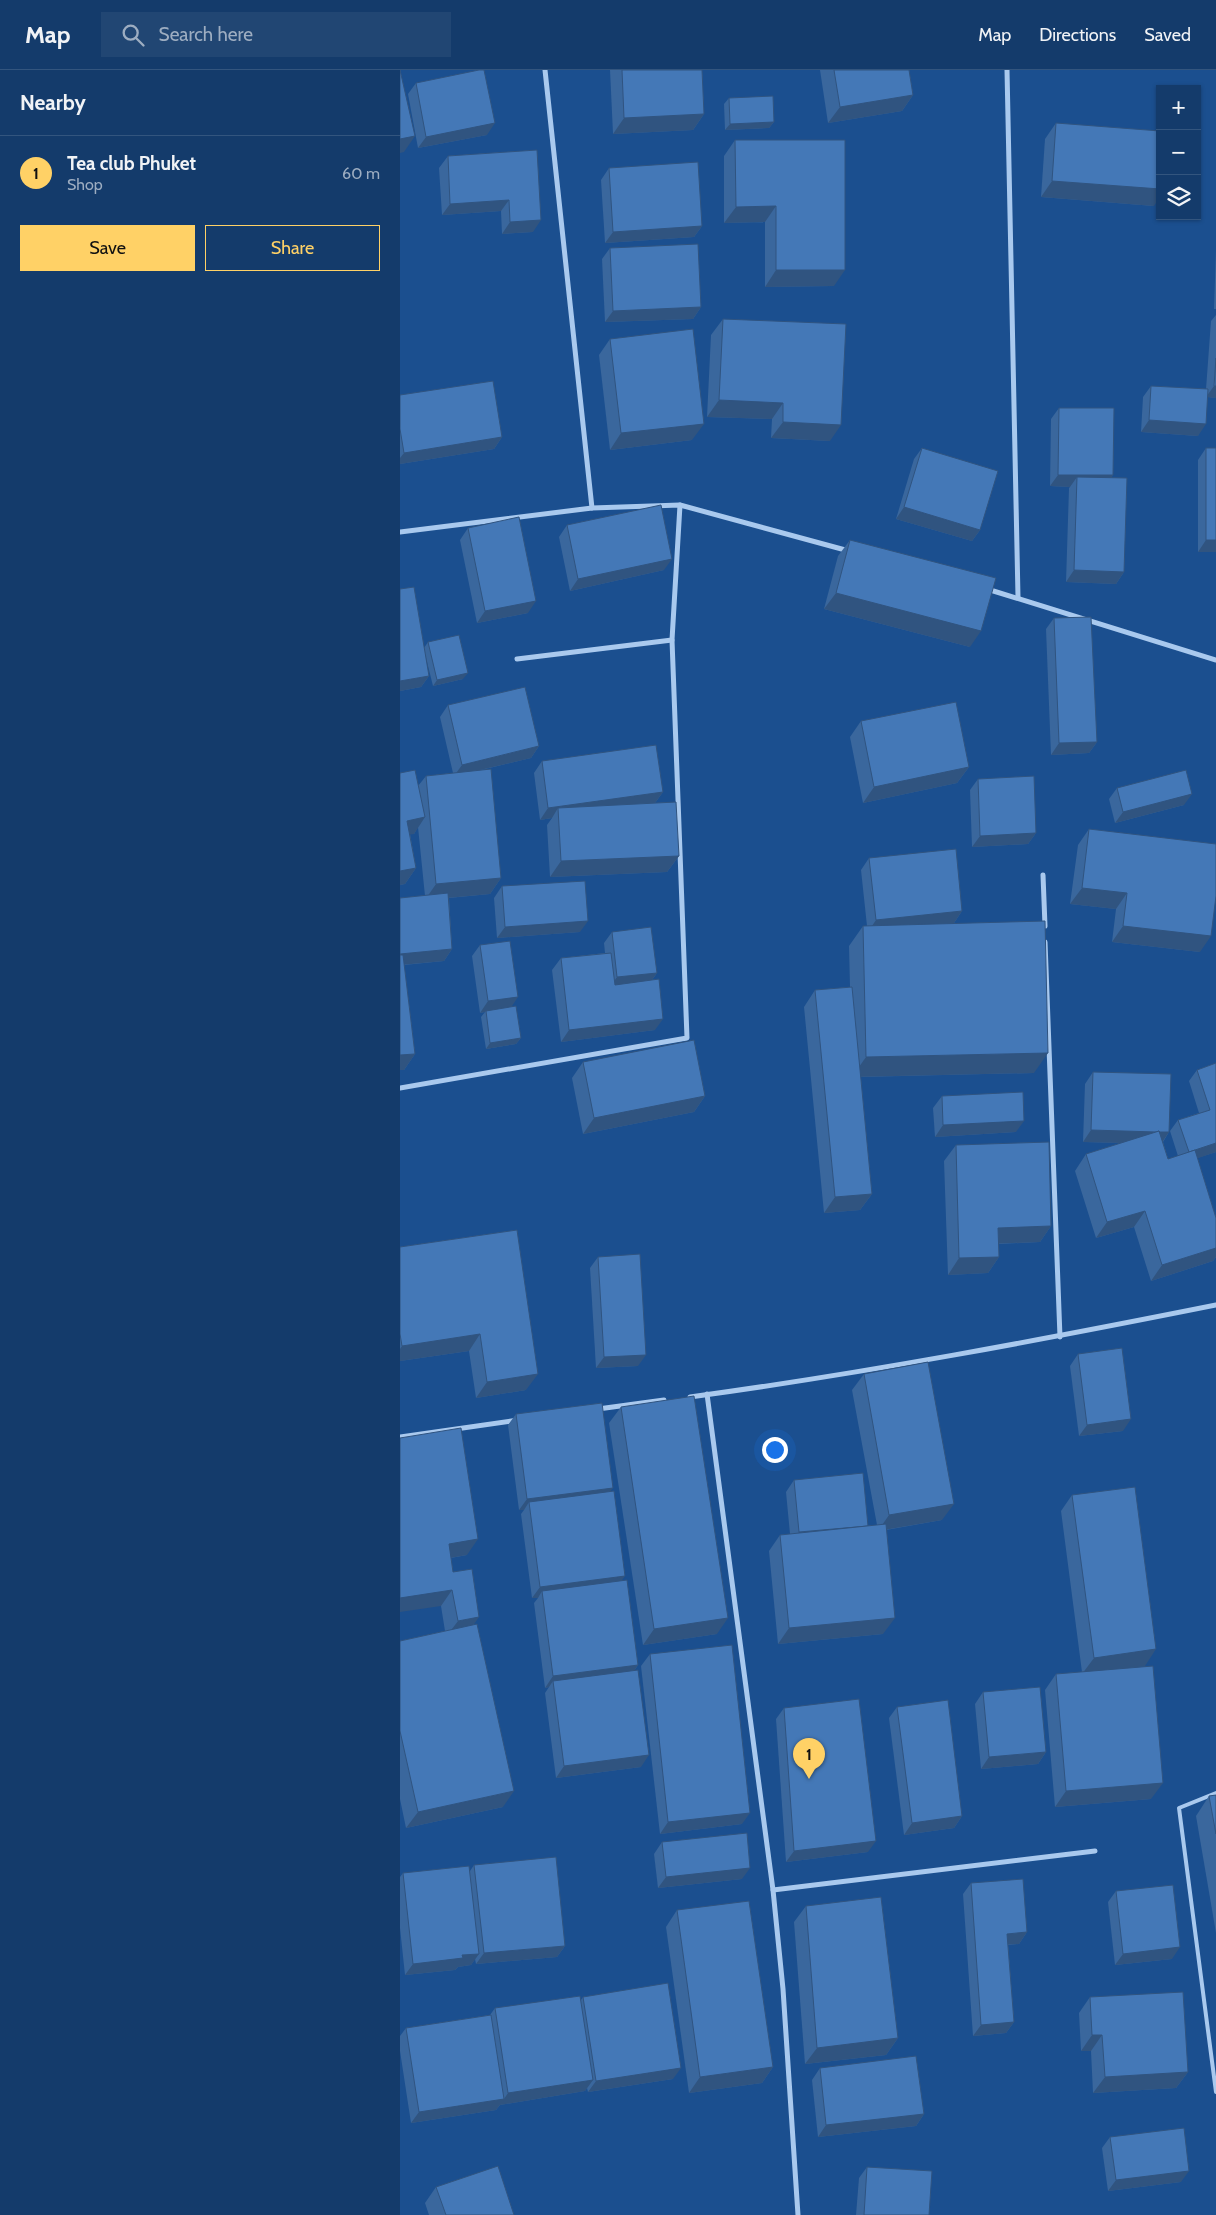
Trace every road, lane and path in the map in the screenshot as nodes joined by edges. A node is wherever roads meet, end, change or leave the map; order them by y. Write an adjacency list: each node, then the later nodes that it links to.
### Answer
1 (545, 70): 4 (street)
2 (1007, 70): 8 (street)
3 (680, 504): 4 (street); 6 (street); 9 (street)
4 (592, 508): 5 (street)
5 (400, 532)
6 (859, 553)
7 (981, 587): 8 (street)
8 (1018, 597): 11 (street)
9 (672, 640): 10 (street); 13 (street)
10 (517, 659)
11 (1216, 660)
12 (1043, 875): 15 (street)
13 (400, 1088)
14 (1216, 1305): 15 (street)
15 (1060, 1337): 16 (street)
16 (707, 1394): 17 (street); 24 (street)
17 (688, 1397)
18 (668, 1400): 19 (street)
19 (589, 1411)
20 (520, 1420): 21 (street)
21 (400, 1437)
22 (1216, 1792): 25 (lane)
23 (1095, 1852): 24 (street)
24 (773, 1890): 26 (street)
25 (1216, 2092)
26 (798, 2215)

